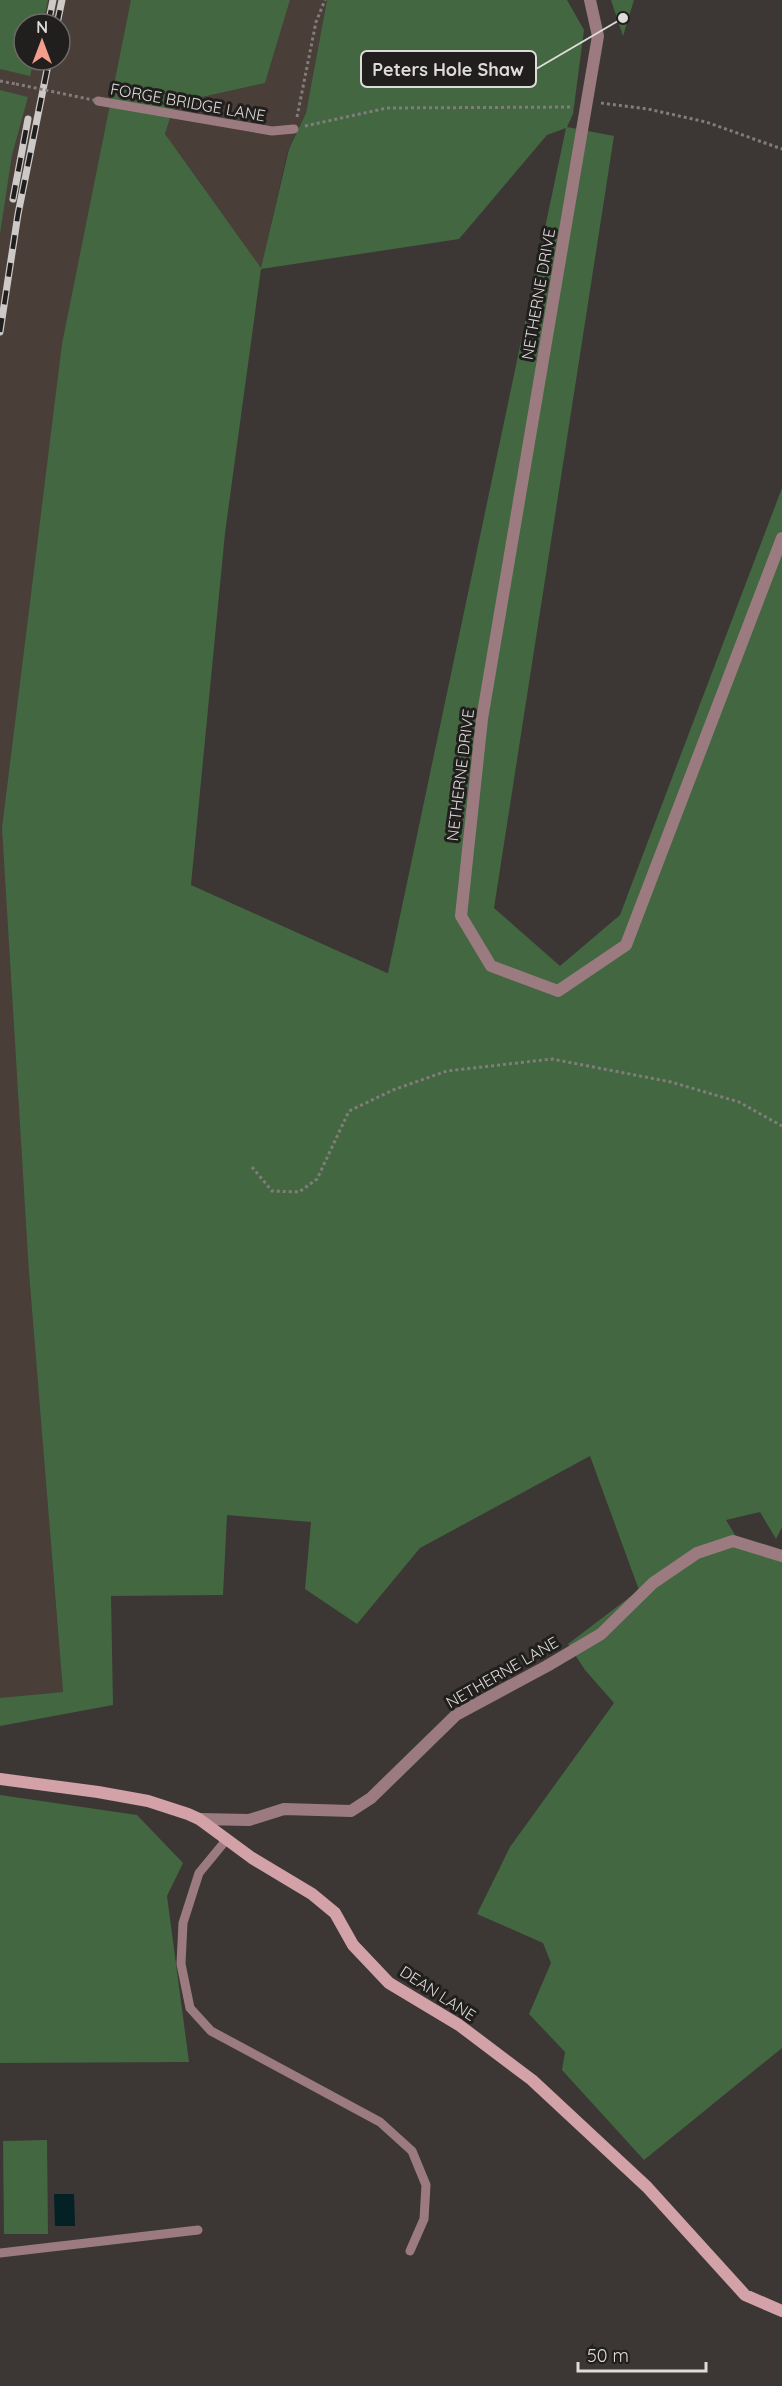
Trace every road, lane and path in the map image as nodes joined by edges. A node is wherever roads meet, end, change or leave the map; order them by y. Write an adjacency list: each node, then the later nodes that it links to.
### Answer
1 (325, 0): 6 (path)
2 (590, 0): 5 (street, NETHERNE DRIVE)
3 (0, 81): 4 (path, FORGE BRIDGE LANE, bridge)
4 (98, 101): 6 (lane, FORGE BRIDGE LANE)
5 (587, 104): 6 (path); 7 (path); 8 (street, NETHERNE DRIVE)
6 (294, 129)
7 (782, 149)
8 (782, 538)
9 (782, 1126): 10 (path)
10 (252, 1167)
11 (782, 1556): 13 (street, NETHERNE LANE)
12 (0, 1779): 13 (street, DEAN LANE)
13 (200, 1819): 14 (street, DEAN LANE)
14 (227, 1839): 16 (lane); 18 (street, DEAN LANE)
15 (198, 2230): 17 (lane)
16 (410, 2251)
17 (0, 2253)
18 (782, 2311)

